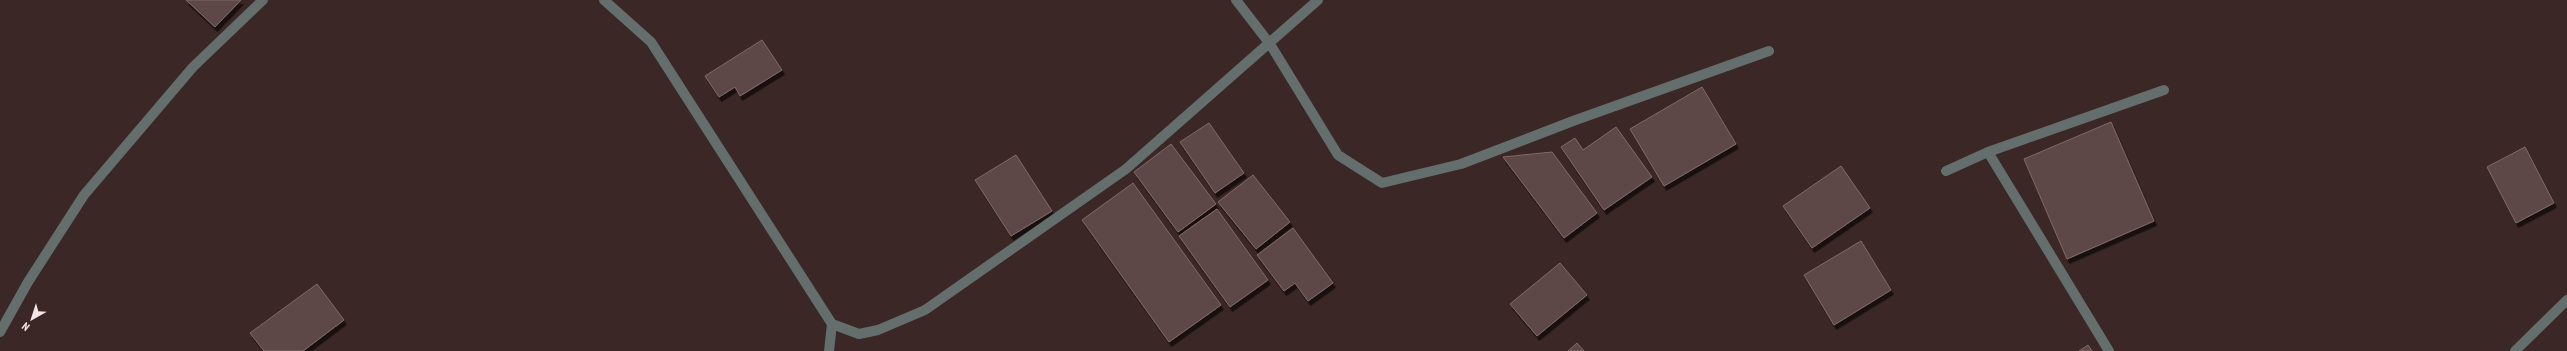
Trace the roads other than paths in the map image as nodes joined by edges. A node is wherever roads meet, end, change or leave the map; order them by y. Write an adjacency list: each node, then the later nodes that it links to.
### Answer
1 (263, 0): 12 (street)
2 (604, 0): 11 (street)
3 (1236, 0): 5 (street)
4 (1318, 0): 5 (street)
5 (1270, 44): 6 (street); 11 (street)
6 (1769, 51)
7 (2164, 90): 8 (street)
8 (1988, 152): 9 (street); 14 (street)
9 (1946, 171)
10 (2567, 300): 15 (street)
11 (832, 324): 13 (street)
12 (0, 332)
13 (829, 351)
14 (2109, 351)
15 (2515, 351)

